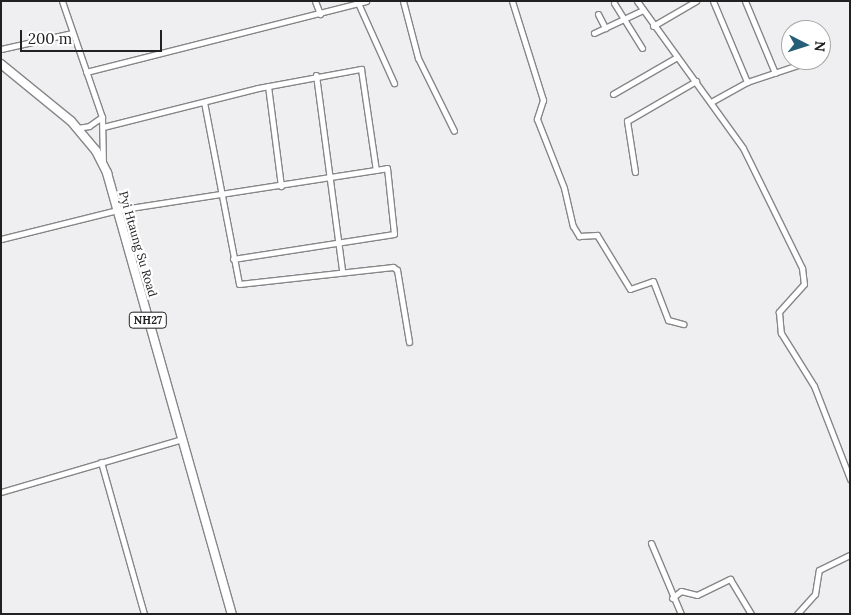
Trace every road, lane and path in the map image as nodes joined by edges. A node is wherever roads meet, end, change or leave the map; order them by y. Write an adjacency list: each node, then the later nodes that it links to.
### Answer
1 (62, 1): 18 (street)
2 (315, 1): 13 (street)
3 (366, 1): 10 (street)
4 (403, 1): 38 (street)
5 (512, 1): 50 (street)
6 (638, 1): 12 (street)
7 (696, 1): 16 (street)
8 (713, 1): 29 (street)
9 (744, 1): 26 (street)
10 (358, 3): 13 (street); 30 (street)
11 (614, 4): 15 (street)
12 (643, 10): 15 (street); 16 (street)
13 (320, 14): 25 (street)
14 (598, 14): 17 (street)
15 (623, 19): 17 (street); 20 (street)
16 (654, 26): 22 (street)
17 (605, 28): 19 (street)
18 (72, 33): 21 (street); 25 (street)
19 (594, 33)
20 (642, 48)
21 (1, 49)
22 (677, 57): 28 (street); 32 (street)
23 (1, 64): 37 (highway, Pyi Htaung Su Road / NH27)
24 (784, 70): 26 (street)
25 (86, 72): 35 (street)
26 (775, 73): 29 (street)
27 (316, 75): 31 (street); 40 (street); 42 (street)
28 (696, 81): 34 (street); 41 (street)
29 (747, 82): 34 (street)
30 (394, 83)
31 (268, 86): 33 (street); 43 (street)
32 (613, 94)
33 (204, 102): 36 (street); 44 (street)
34 (711, 102): 54 (street)
35 (102, 116): 36 (street); 37 (street)
36 (103, 127): 39 (street)
37 (77, 128): 39 (highway, Pyi Htaung Su Road / NH27)
38 (454, 131)
39 (103, 166): 45 (highway, Pyi Htaung Su Road / NH27)
40 (376, 170): 42 (street); 47 (street)
41 (636, 172)
42 (331, 178): 43 (street); 47 (street)
43 (281, 186): 44 (street)
44 (221, 195): 45 (street); 48 (street)
45 (117, 210): 46 (street); 52 (highway, Pyi Htaung Su Road / NH27)
46 (1, 239)
47 (338, 242): 48 (street); 49 (street)
48 (233, 259): 49 (street)
49 (342, 271): 51 (street)
50 (683, 324)
51 (409, 342)
52 (182, 439): 53 (street); 60 (highway, Pyi Htaung Su Road / NH27)
53 (102, 462): 55 (street); 59 (street)
54 (850, 479)
55 (1, 492)
56 (650, 543): 58 (street)
57 (850, 555): 63 (street)
58 (672, 598): 61 (street); 62 (street)
59 (144, 614)
60 (232, 614)
61 (681, 614)
62 (751, 614)
63 (797, 614)

